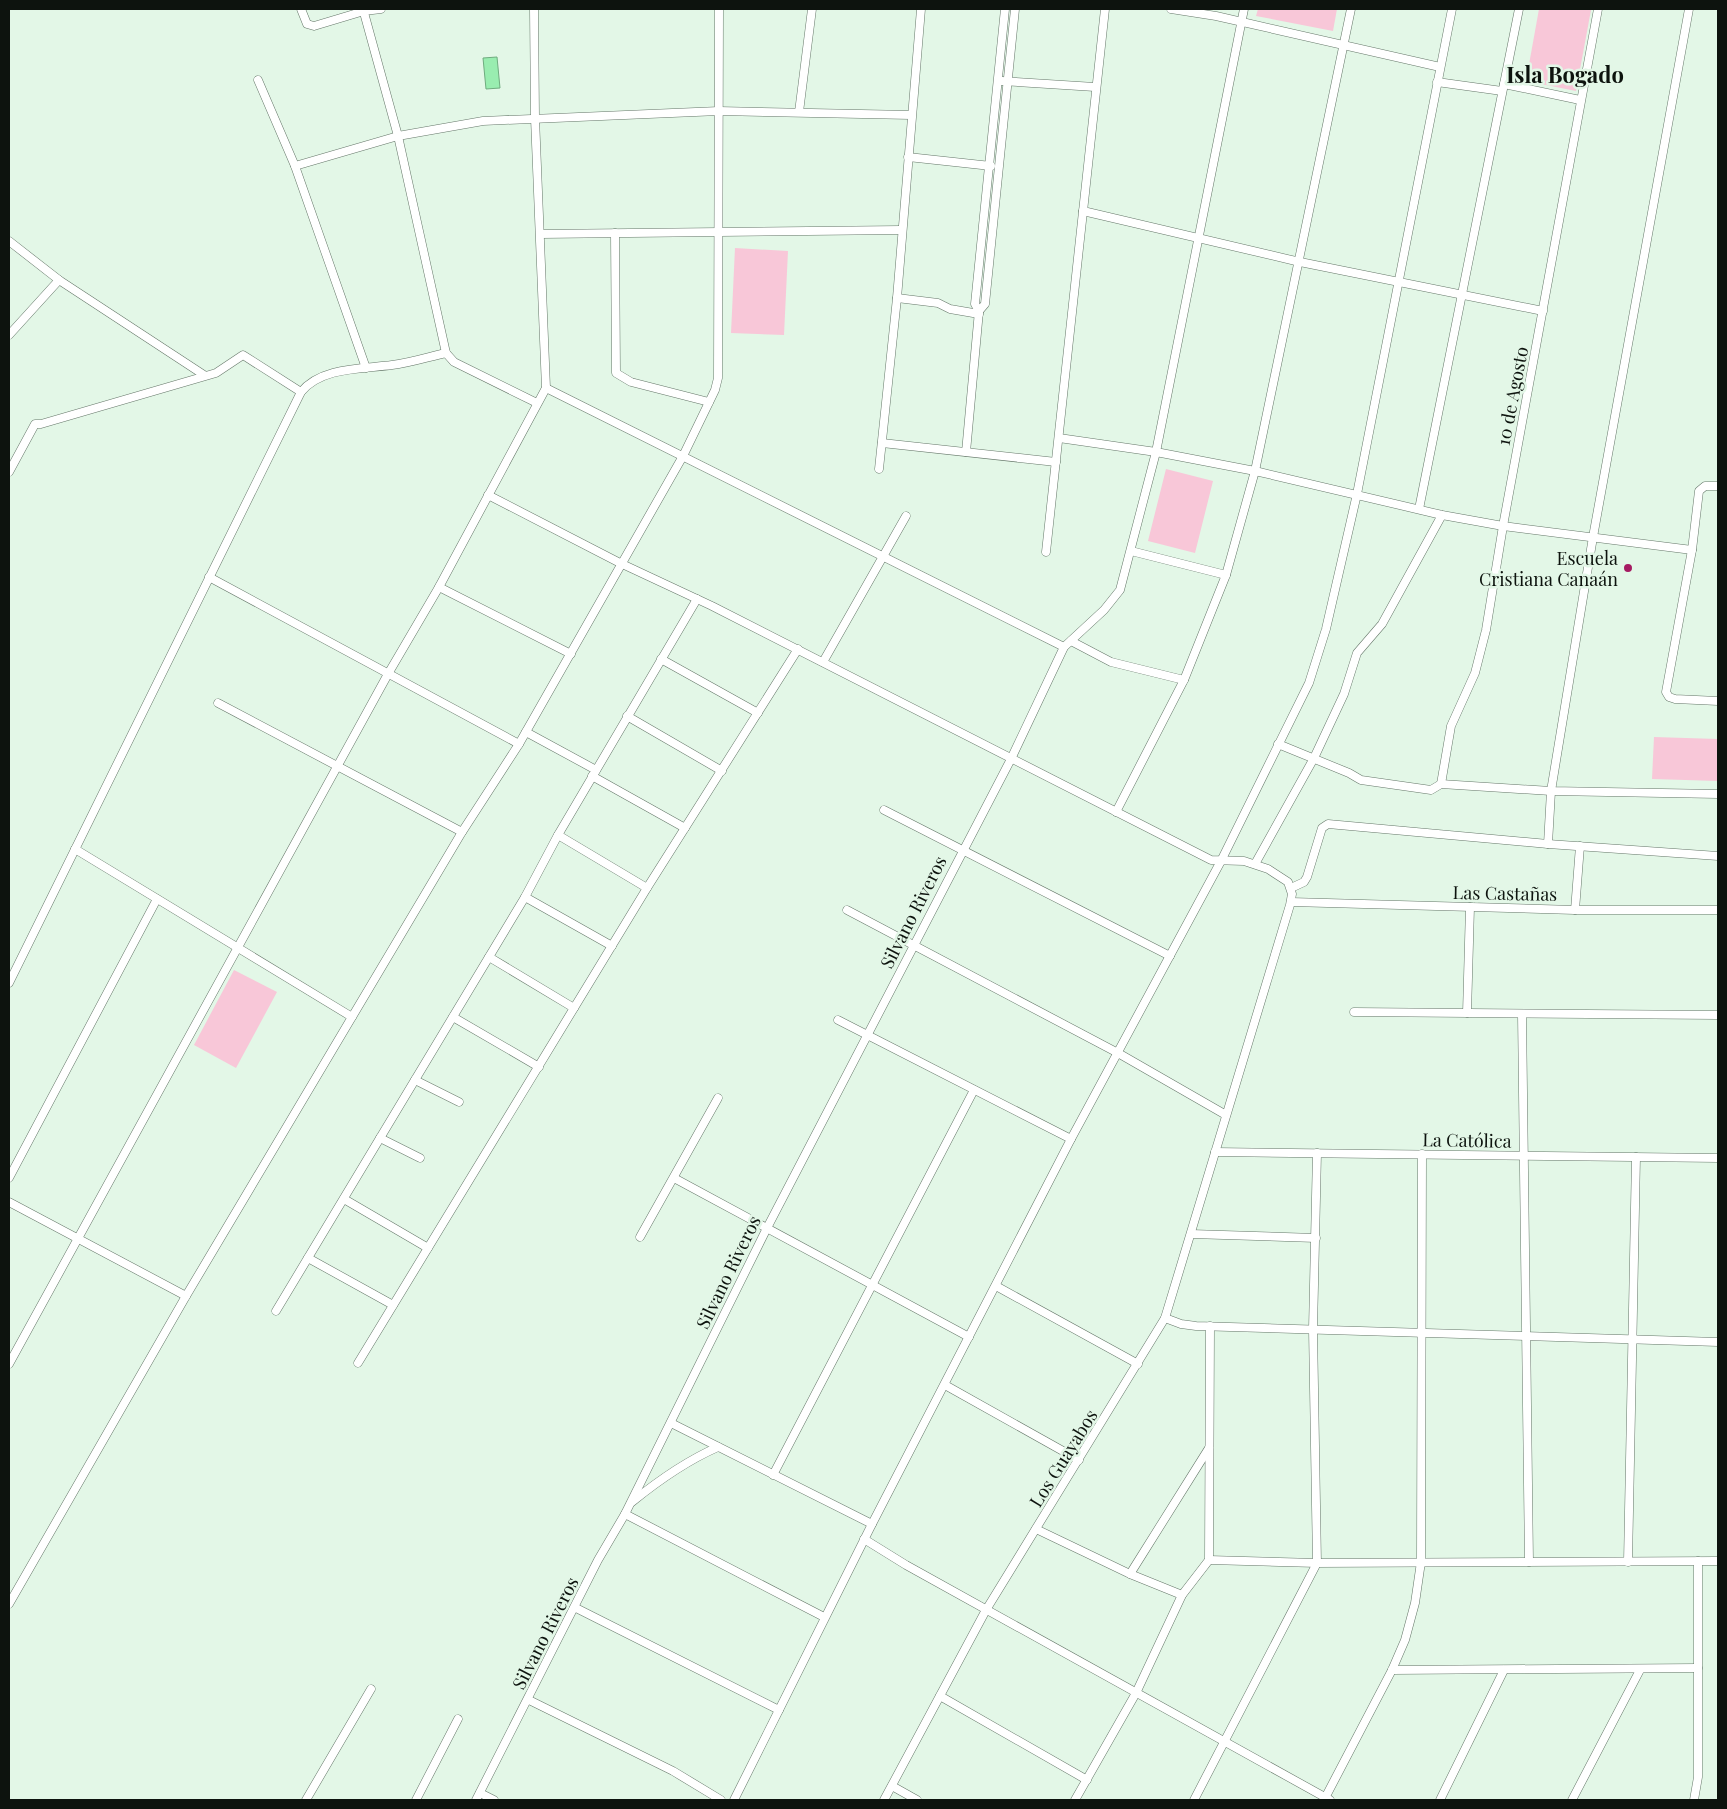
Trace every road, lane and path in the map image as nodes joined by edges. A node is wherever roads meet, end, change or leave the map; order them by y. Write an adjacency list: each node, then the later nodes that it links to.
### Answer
1 (301, 9): 17 (street)
2 (381, 9): 17 (street)
3 (534, 9): 31 (street)
4 (719, 9): 28 (street)
5 (812, 9): 29 (street)
6 (921, 9): 30 (street)
7 (1005, 9): 22 (street)
8 (1015, 9): 23 (street)
9 (1105, 9): 25 (street)
10 (1171, 9): 18 (street)
11 (1244, 9): 18 (street)
12 (1350, 9): 19 (street)
13 (1452, 9): 20 (street)
14 (1519, 9): 26 (street)
15 (1598, 9): 27 (street, 10 de Agosto)
16 (1689, 9): 75 (street)
17 (363, 10): 32 (street)
18 (1242, 24): 19 (street); 42 (street)
19 (1343, 46): 20 (street); 44 (street)
20 (1440, 67): 24 (street)
21 (258, 80): 34 (street)
22 (998, 80): 23 (street); 35 (street)
23 (1008, 82): 25 (street); 36 (street)
24 (1437, 82): 26 (street); 46 (street)
25 (1095, 87): 37 (street)
26 (1503, 88): 27 (street); 47 (street)
27 (1580, 100): 49 (street, 10 de Agosto)
28 (719, 111): 29 (street); 31 (street); 39 (street)
29 (799, 112): 30 (street)
30 (912, 115): 33 (street)
31 (535, 118): 32 (street); 41 (street)
32 (398, 136): 34 (street); 52 (street)
33 (908, 157): 35 (street); 38 (street)
34 (295, 166): 53 (street)
35 (988, 166): 36 (street); 50 (street)
36 (998, 167): 50 (street)
37 (1083, 211): 42 (street); 59 (street)
38 (901, 230): 39 (street); 48 (street)
39 (717, 231): 40 (street); 57 (street)
40 (615, 233): 41 (street); 57 (street)
41 (541, 234): 55 (street)
42 (1199, 238): 44 (street); 62 (street)
43 (9, 241): 45 (street)
44 (1300, 262): 46 (street); 66 (street)
45 (59, 280): 51 (street); 54 (street)
46 (1400, 282): 47 (street); 70 (street)
47 (1463, 294): 49 (street); 71 (street)
48 (897, 298): 50 (street); 60 (street)
49 (1543, 311): 74 (street, 10 de Agosto)
50 (979, 313): 61 (street)
51 (9, 335)
52 (446, 353): 53 (street); 58 (street)
53 (366, 368): 56 (street)
54 (204, 375): 56 (street); 67 (street)
55 (546, 388): 58 (street); 63 (street)
56 (301, 392): 82 (street)
57 (709, 402): 63 (street)
58 (537, 403): 69 (street)
59 (1058, 438): 62 (street); 64 (street)
60 (882, 443): 61 (street); 65 (street)
61 (966, 452): 64 (street)
62 (1156, 452): 66 (street); 77 (street)
63 (683, 456): 79 (street); 80 (street)
64 (1056, 462): 78 (street)
65 (879, 469)
66 (1256, 471): 70 (street); 81 (street)
67 (9, 472)
68 (1718, 486): 76 (street)
69 (488, 494): 80 (street); 83 (street)
70 (1358, 494): 71 (street); 98 (street)
71 (1419, 509): 72 (street)
72 (1442, 515): 74 (street); 99 (street)
73 (906, 516): 79 (street)
74 (1503, 526): 75 (street); 104 (street, 10 de Agosto)
75 (1593, 537): 76 (street); 105 (street)
76 (1692, 550): 92 (street)
77 (1131, 551): 81 (street); 85 (street)
78 (1046, 552)
79 (883, 556): 85 (street); 89 (street)
80 (620, 564): 84 (street); 87 (street)
81 (1226, 576): 91 (street)
82 (209, 577): 90 (street); 114 (street)
83 (439, 586): 87 (street); 90 (street)
84 (697, 599): 86 (street); 88 (street)
85 (1068, 644): 91 (street); 100 (street, Silvano Riveros)
86 (798, 649): 89 (street); 94 (street)
87 (571, 654): 96 (street)
88 (661, 659): 94 (street); 95 (street)
89 (823, 662): 100 (street)
90 (388, 674): 97 (street); 101 (street)
91 (1184, 680): 108 (street)
92 (1718, 701)
93 (218, 703): 101 (street)
94 (758, 713): 102 (street)
95 (628, 716): 102 (street); 103 (street)
96 (526, 732): 97 (street); 103 (street)
97 (519, 744): 110 (street)
98 (1278, 744): 99 (street); 117 (street)
99 (1314, 758): 104 (street); 118 (street)
100 (1010, 759): 108 (street); 115 (street, Silvano Riveros)
101 (337, 767): 110 (street); 130 (street)
102 (722, 770): 109 (street)
103 (594, 773): 109 (street); 111 (street)
104 (1440, 784): 105 (street)
105 (1551, 791): 106 (street); 112 (street)
106 (1718, 794)
107 (884, 810): 115 (street)
108 (1116, 812): 117 (street)
109 (685, 828): 119 (street)
110 (462, 832): 139 (street)
111 (558, 835): 119 (street); 121 (street)
112 (1548, 844): 113 (street); 120 (street)
113 (1580, 846): 116 (street); 126 (street)
114 (75, 849): 122 (street); 133 (street)
115 (962, 850): 129 (street, Silvano Riveros); 131 (street)
116 (1718, 856)
117 (1221, 861): 118 (street); 131 (street)
118 (1255, 864): 120 (street)
119 (648, 888): 128 (street)
120 (1291, 888): 123 (street, Los Guayabos)
121 (525, 897): 128 (street); 132 (street)
122 (157, 898): 130 (street); 159 (street)
123 (1291, 902): 124 (street, Las Castañas); 149 (street, Los Guayabos)
124 (1470, 907): 126 (street, Las Castañas); 136 (street)
125 (847, 910): 129 (street)
126 (1575, 910): 127 (street, Las Castañas)
127 (1718, 910)
128 (612, 946): 134 (street)
129 (913, 946): 142 (street, Silvano Riveros); 143 (street)
130 (237, 948): 139 (street); 166 (street)
131 (1170, 956): 143 (street)
132 (489, 957): 134 (street); 140 (street)
133 (9, 983)
134 (574, 1008): 144 (street)
135 (1354, 1012): 136 (street)
136 (1467, 1014): 137 (street)
137 (1522, 1014): 138 (street); 155 (street)
138 (1718, 1015)
139 (352, 1017): 172 (street)
140 (453, 1017): 144 (street); 145 (street)
141 (838, 1020): 142 (street)
142 (867, 1036): 146 (street); 163 (street, Silvano Riveros)
143 (1118, 1053): 149 (street); 151 (street)
144 (539, 1067): 168 (street)
145 (415, 1080): 148 (street); 150 (street)
146 (974, 1090): 151 (street); 170 (street)
147 (718, 1098): 160 (street)
148 (459, 1102)
149 (1226, 1114): 152 (street, Los Guayabos)
150 (380, 1138): 157 (street); 161 (street)
151 (1071, 1139): 171 (street)
152 (1215, 1152): 153 (street, La Católica); 164 (street, Los Guayabos)
153 (1317, 1153): 154 (street, La Católica); 167 (street)
154 (1422, 1154): 155 (street, La Católica); 178 (street)
155 (1525, 1156): 156 (street, La Católica); 180 (street)
156 (1636, 1157): 158 (street, La Católica); 181 (street)
157 (420, 1158)
158 (1718, 1158)
159 (9, 1178)
160 (674, 1178): 163 (street); 165 (street)
161 (344, 1199): 168 (street); 169 (street)
162 (9, 1202): 166 (street)
163 (767, 1228): 170 (street); 187 (street, Silvano Riveros)
164 (1191, 1234): 167 (street); 175 (street, Los Guayabos)
165 (640, 1237)
166 (78, 1238): 172 (street); 184 (street)
167 (1316, 1238): 177 (street)
168 (428, 1248): 173 (street)
169 (308, 1258): 173 (street); 174 (street)
170 (873, 1284): 179 (street); 191 (street)
171 (996, 1286): 179 (street); 185 (street)
172 (186, 1296): 206 (street)
173 (393, 1305): 183 (street)
174 (276, 1311)
175 (1165, 1318): 176 (street); 185 (street, Los Guayabos)
176 (1210, 1326): 177 (street); 189 (street)
177 (1313, 1329): 178 (street); 203 (street)
178 (1421, 1333): 180 (street); 200 (street)
179 (969, 1336): 186 (street)
180 (1527, 1336): 181 (street); 201 (street)
181 (1632, 1339): 182 (street); 202 (street)
182 (1718, 1342)
183 (358, 1363)
184 (9, 1364)
185 (1138, 1364): 190 (street, Los Guayabos)
186 (945, 1385): 190 (street); 194 (street)
187 (671, 1423): 188 (street); 192 (street, Silvano Riveros)
188 (718, 1447): 191 (street); 192 (street)
189 (1210, 1447): 197 (street); 204 (street)
190 (1079, 1460): 195 (street, Los Guayabos)
191 (773, 1474): 194 (street)
192 (630, 1504): 193 (street, Silvano Riveros)
193 (625, 1514): 207 (street, Silvano Riveros); 209 (street)
194 (872, 1524): 196 (street)
195 (1036, 1529): 204 (street); 208 (street, Los Guayabos)
196 (864, 1539): 208 (street); 209 (street)
197 (1209, 1560): 203 (street); 205 (street)
198 (1698, 1561): 199 (street); 202 (street); 210 (street)
199 (1718, 1561)
200 (1421, 1562): 201 (street); 203 (street); 211 (street)
201 (1529, 1562): 202 (street)
202 (1628, 1562)
203 (1317, 1563): 220 (street)
204 (1130, 1574): 205 (street)
205 (1182, 1595): 215 (street)
206 (9, 1604)
207 (576, 1608): 217 (street, Silvano Riveros); 218 (street)
208 (986, 1610): 215 (street); 216 (street, Los Guayabos)
209 (824, 1617): 218 (street)
210 (1698, 1668): 213 (street); 236 (street)
211 (1392, 1670): 212 (street); 233 (street)
212 (1504, 1670): 213 (street); 234 (street)
213 (1640, 1670): 235 (street)
214 (371, 1689): 224 (street)
215 (1136, 1693): 220 (street); 221 (street)
216 (940, 1696): 221 (street); 222 (street, Los Guayabos)
217 (529, 1700): 223 (street, Silvano Riveros); 227 (street)
218 (779, 1710): 228 (street)
219 (458, 1719): 225 (street)
220 (1225, 1743): 232 (street); 233 (street)
221 (1087, 1780): 231 (street)
222 (892, 1786): 229 (street, Los Guayabos); 230 (street)
223 (478, 1797): 226 (street)
224 (306, 1800)
225 (416, 1800)
226 (494, 1800)
227 (720, 1800)
228 (734, 1800)
229 (884, 1800)
230 (917, 1800)
231 (1075, 1800)
232 (1194, 1800)
233 (1326, 1800)
234 (1440, 1800)
235 (1572, 1800)
236 (1694, 1800)

